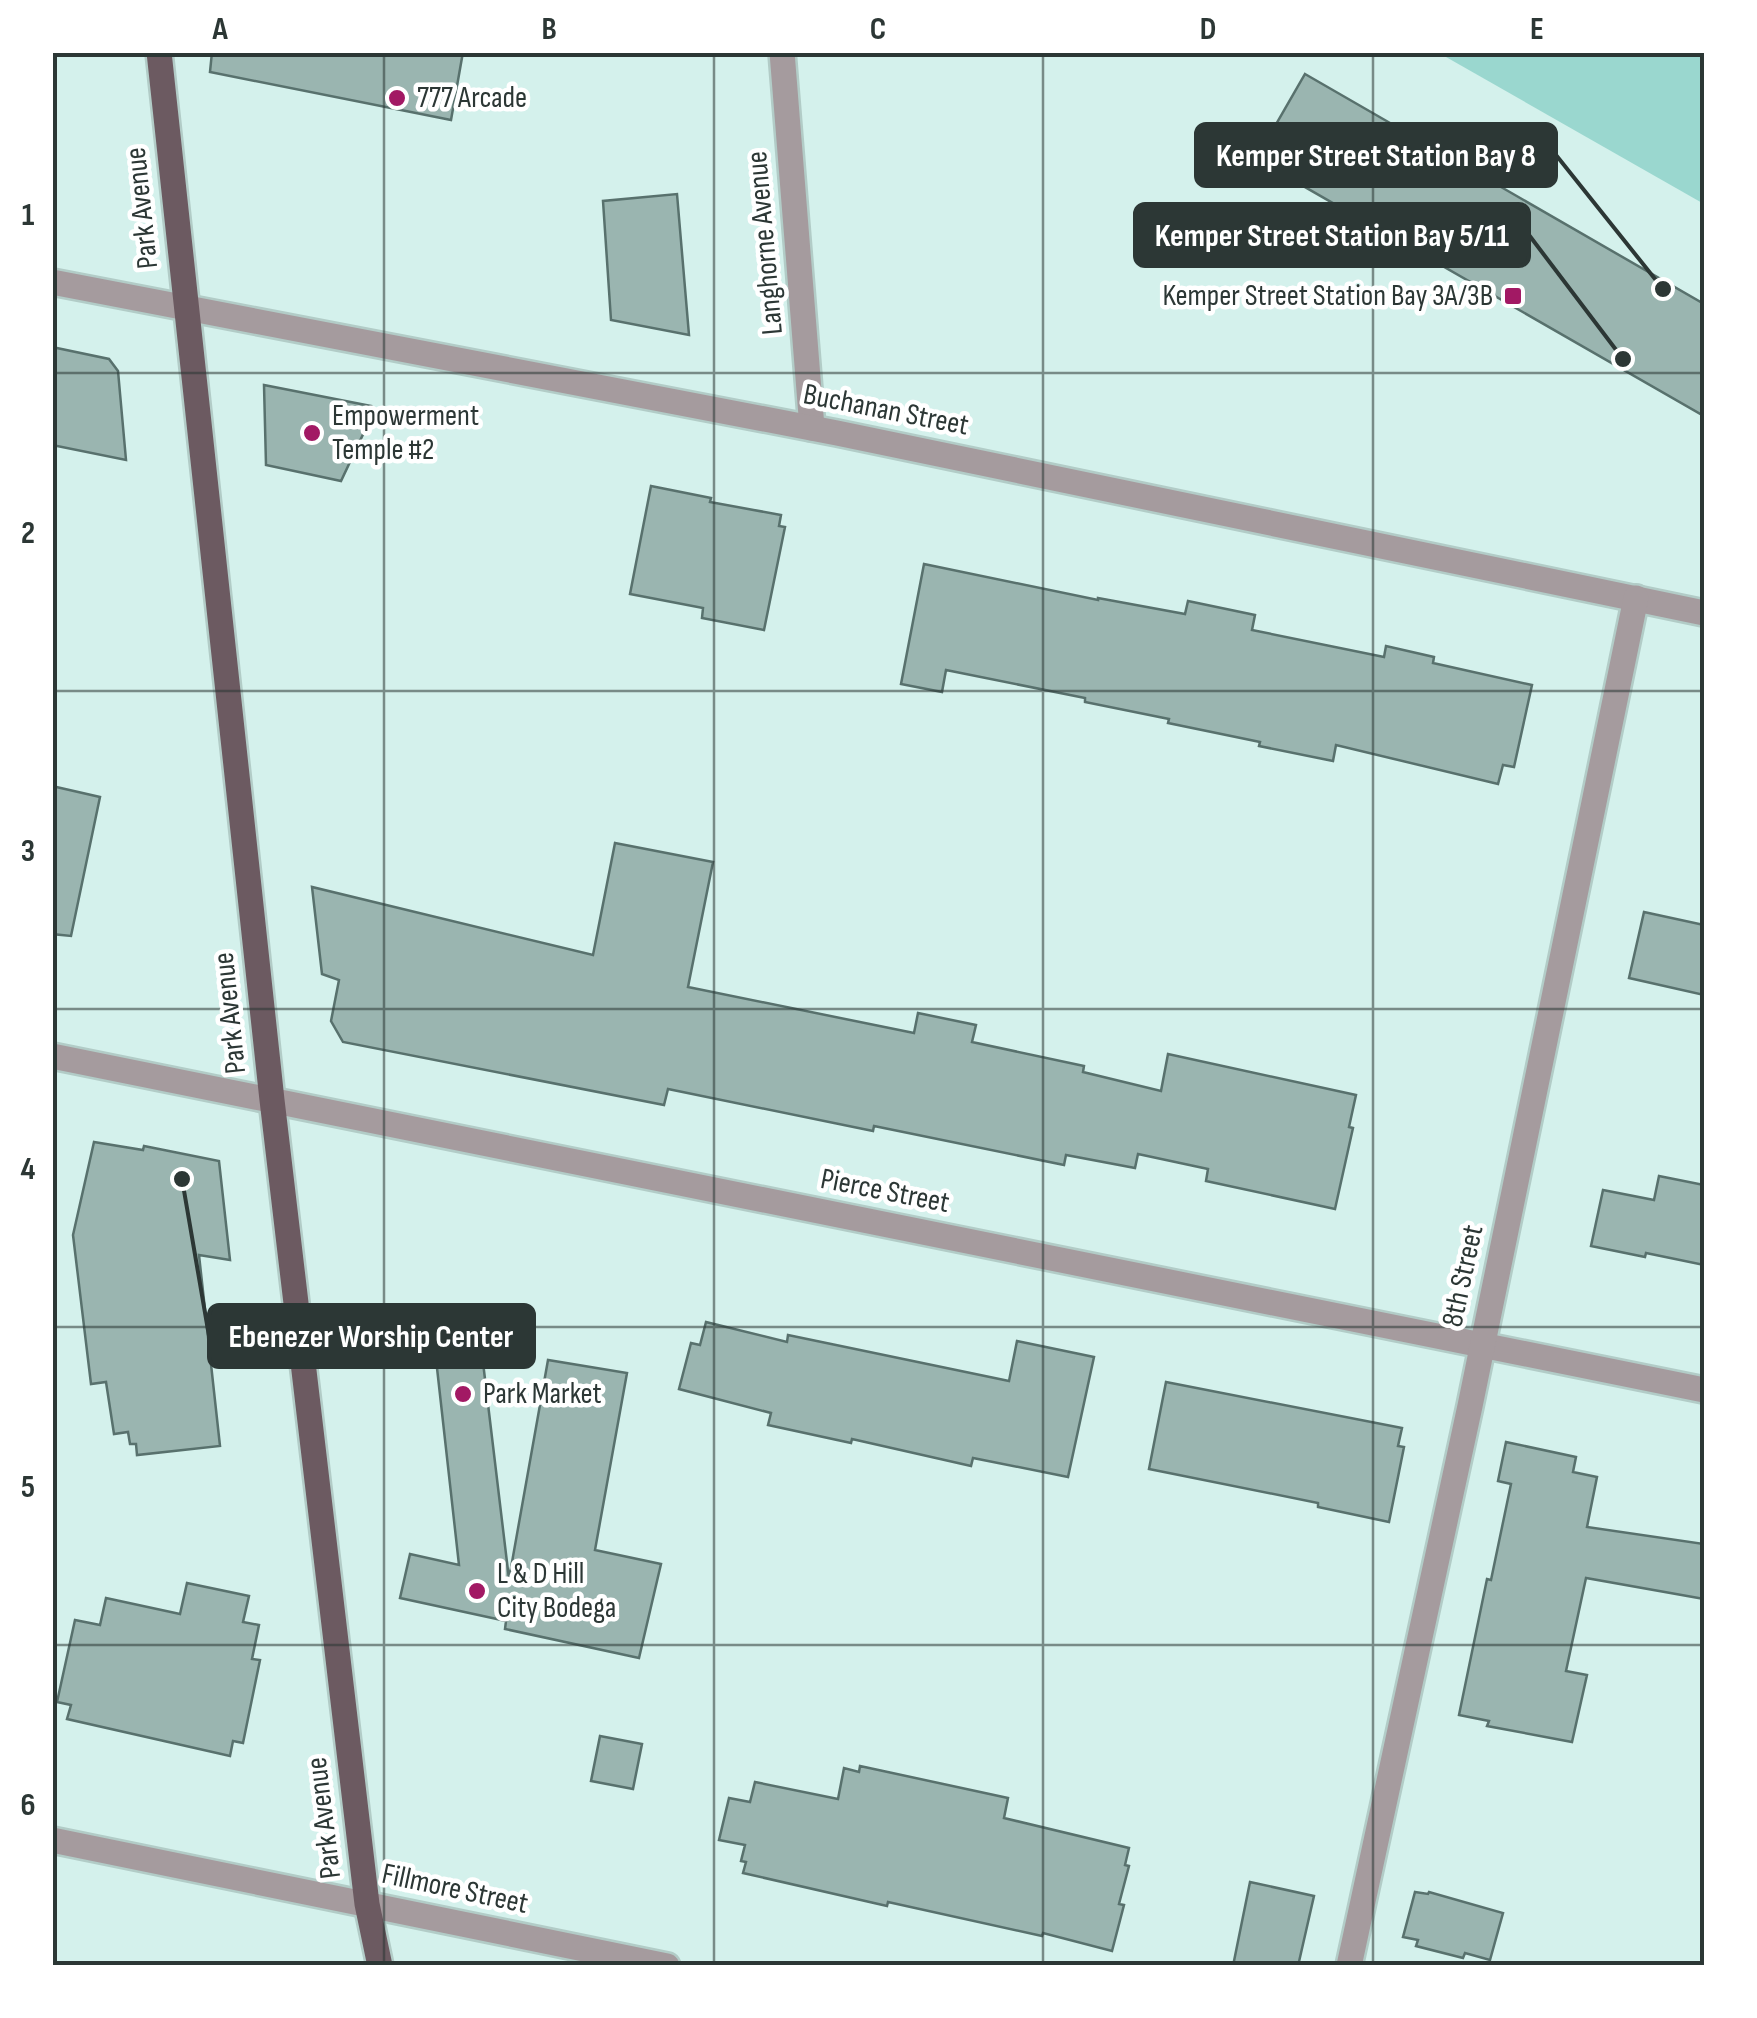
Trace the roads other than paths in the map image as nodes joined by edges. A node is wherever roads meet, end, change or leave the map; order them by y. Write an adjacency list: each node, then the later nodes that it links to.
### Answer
1 (159, 52): 4 (main road, Park Avenue)
2 (782, 52): 5 (street, Langhorne Avenue)
3 (52, 282): 4 (street, Buchanan Street)
4 (184, 306): 5 (street, Buchanan Street); 9 (main road, Park Avenue)
5 (812, 428): 6 (street, Buchanan Street)
6 (1636, 598): 7 (street, Buchanan Street); 10 (street, 8th Street)
7 (1704, 613)
8 (52, 1056): 9 (street, Pierce Street)
9 (272, 1100): 10 (street, Pierce Street); 13 (main road, Park Avenue)
10 (1482, 1344): 11 (street, Pierce Street); 16 (street, 8th Street)
11 (1704, 1390)
12 (52, 1840): 13 (street, Fillmore Street)
13 (368, 1904): 14 (main road, Park Avenue); 15 (street, Fillmore Street)
14 (380, 1966)
15 (667, 1966)
16 (1349, 1966)

